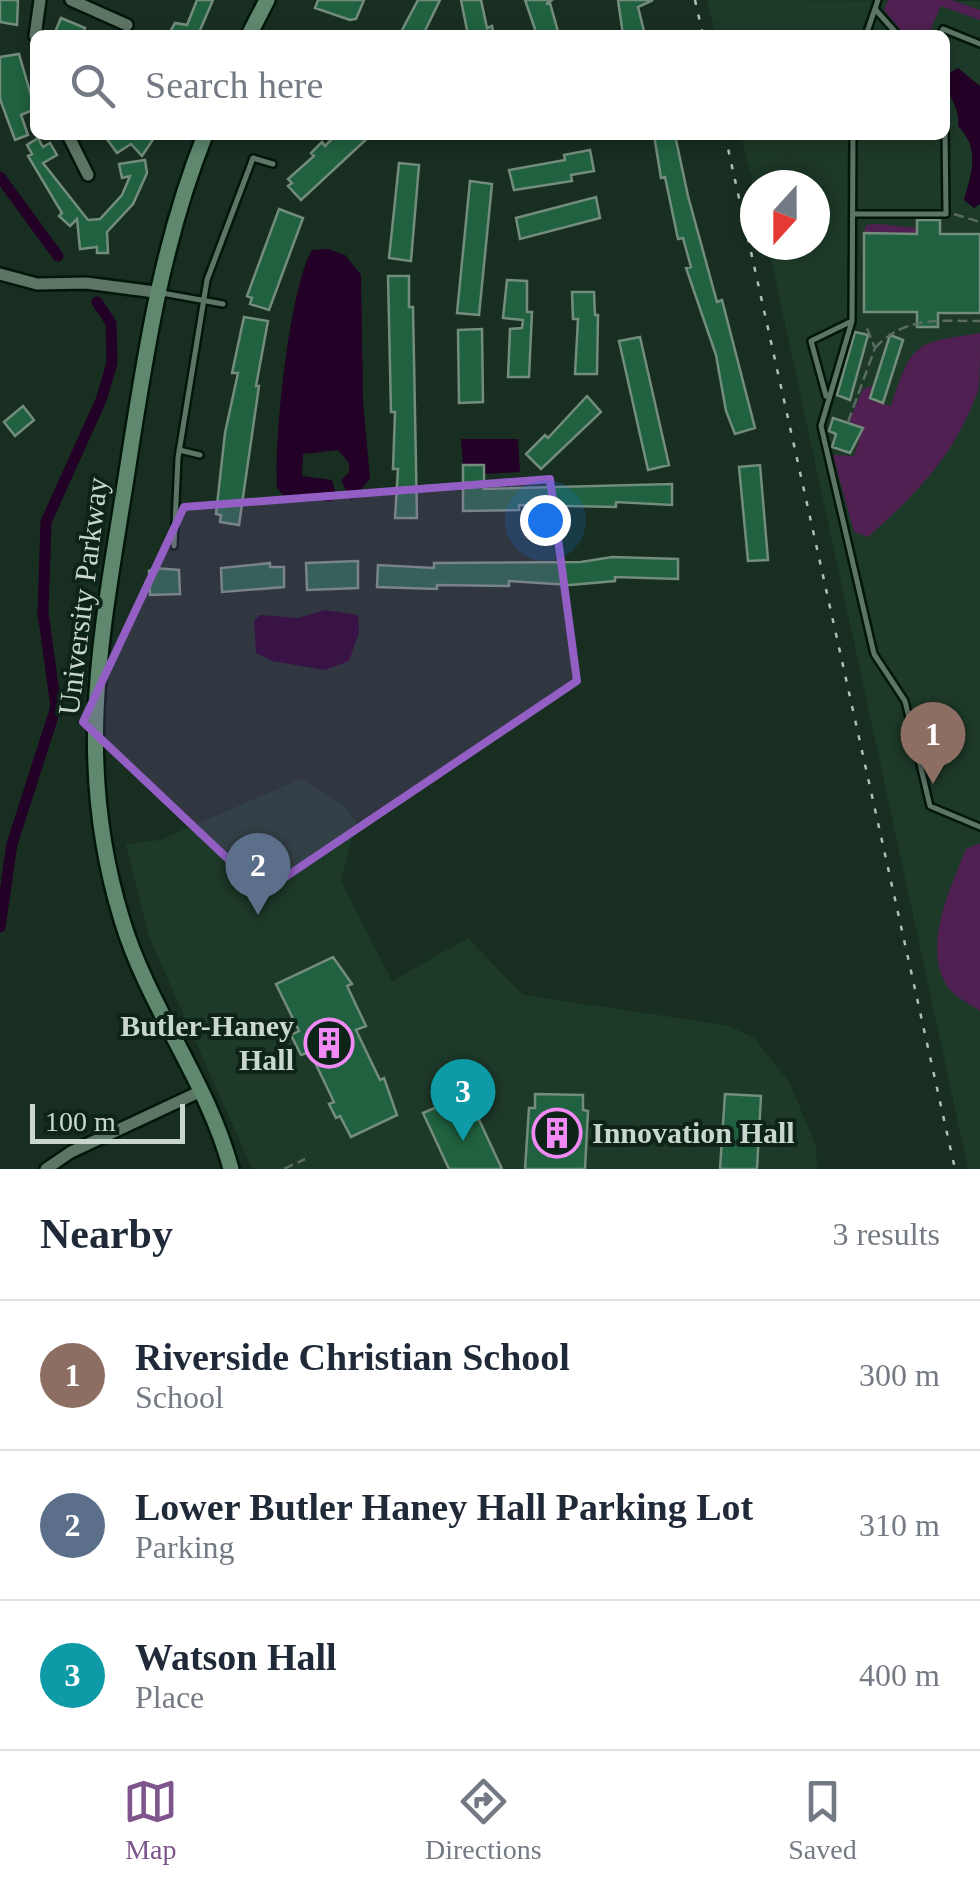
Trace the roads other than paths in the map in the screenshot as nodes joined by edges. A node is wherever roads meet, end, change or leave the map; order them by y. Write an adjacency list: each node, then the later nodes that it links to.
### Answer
1 (40, 0): 7 (street)
2 (72, 0): 6 (street)
3 (267, 0): 8 (main road)
4 (878, 0): 5 (lane)
5 (874, 9): 9 (lane); 10 (lane)
6 (127, 24)
7 (36, 30)
8 (252, 30)
9 (868, 30)
10 (893, 30)
11 (950, 32): 12 (lane)
12 (980, 44)
13 (70, 140): 18 (street)
14 (203, 140): 21 (main road, University Parkway)
15 (853, 140): 19 (lane)
16 (945, 140): 19 (lane)
17 (273, 164): 22 (lane)
18 (88, 175)
19 (852, 214): 24 (lane)
20 (0, 274): 21 (street)
21 (155, 292): 22 (lane); 30 (main road, University Parkway)
22 (204, 300): 23 (lane); 26 (lane)
23 (222, 304)
24 (852, 322): 25 (lane); 25 (lane)
25 (827, 399): 29 (lane)
26 (180, 450): 27 (lane); 28 (lane)
27 (200, 455)
28 (174, 546)
29 (980, 827)
30 (199, 1092): 31 (street); 32 (main road, University Parkway)
31 (46, 1169)
32 (231, 1169)

